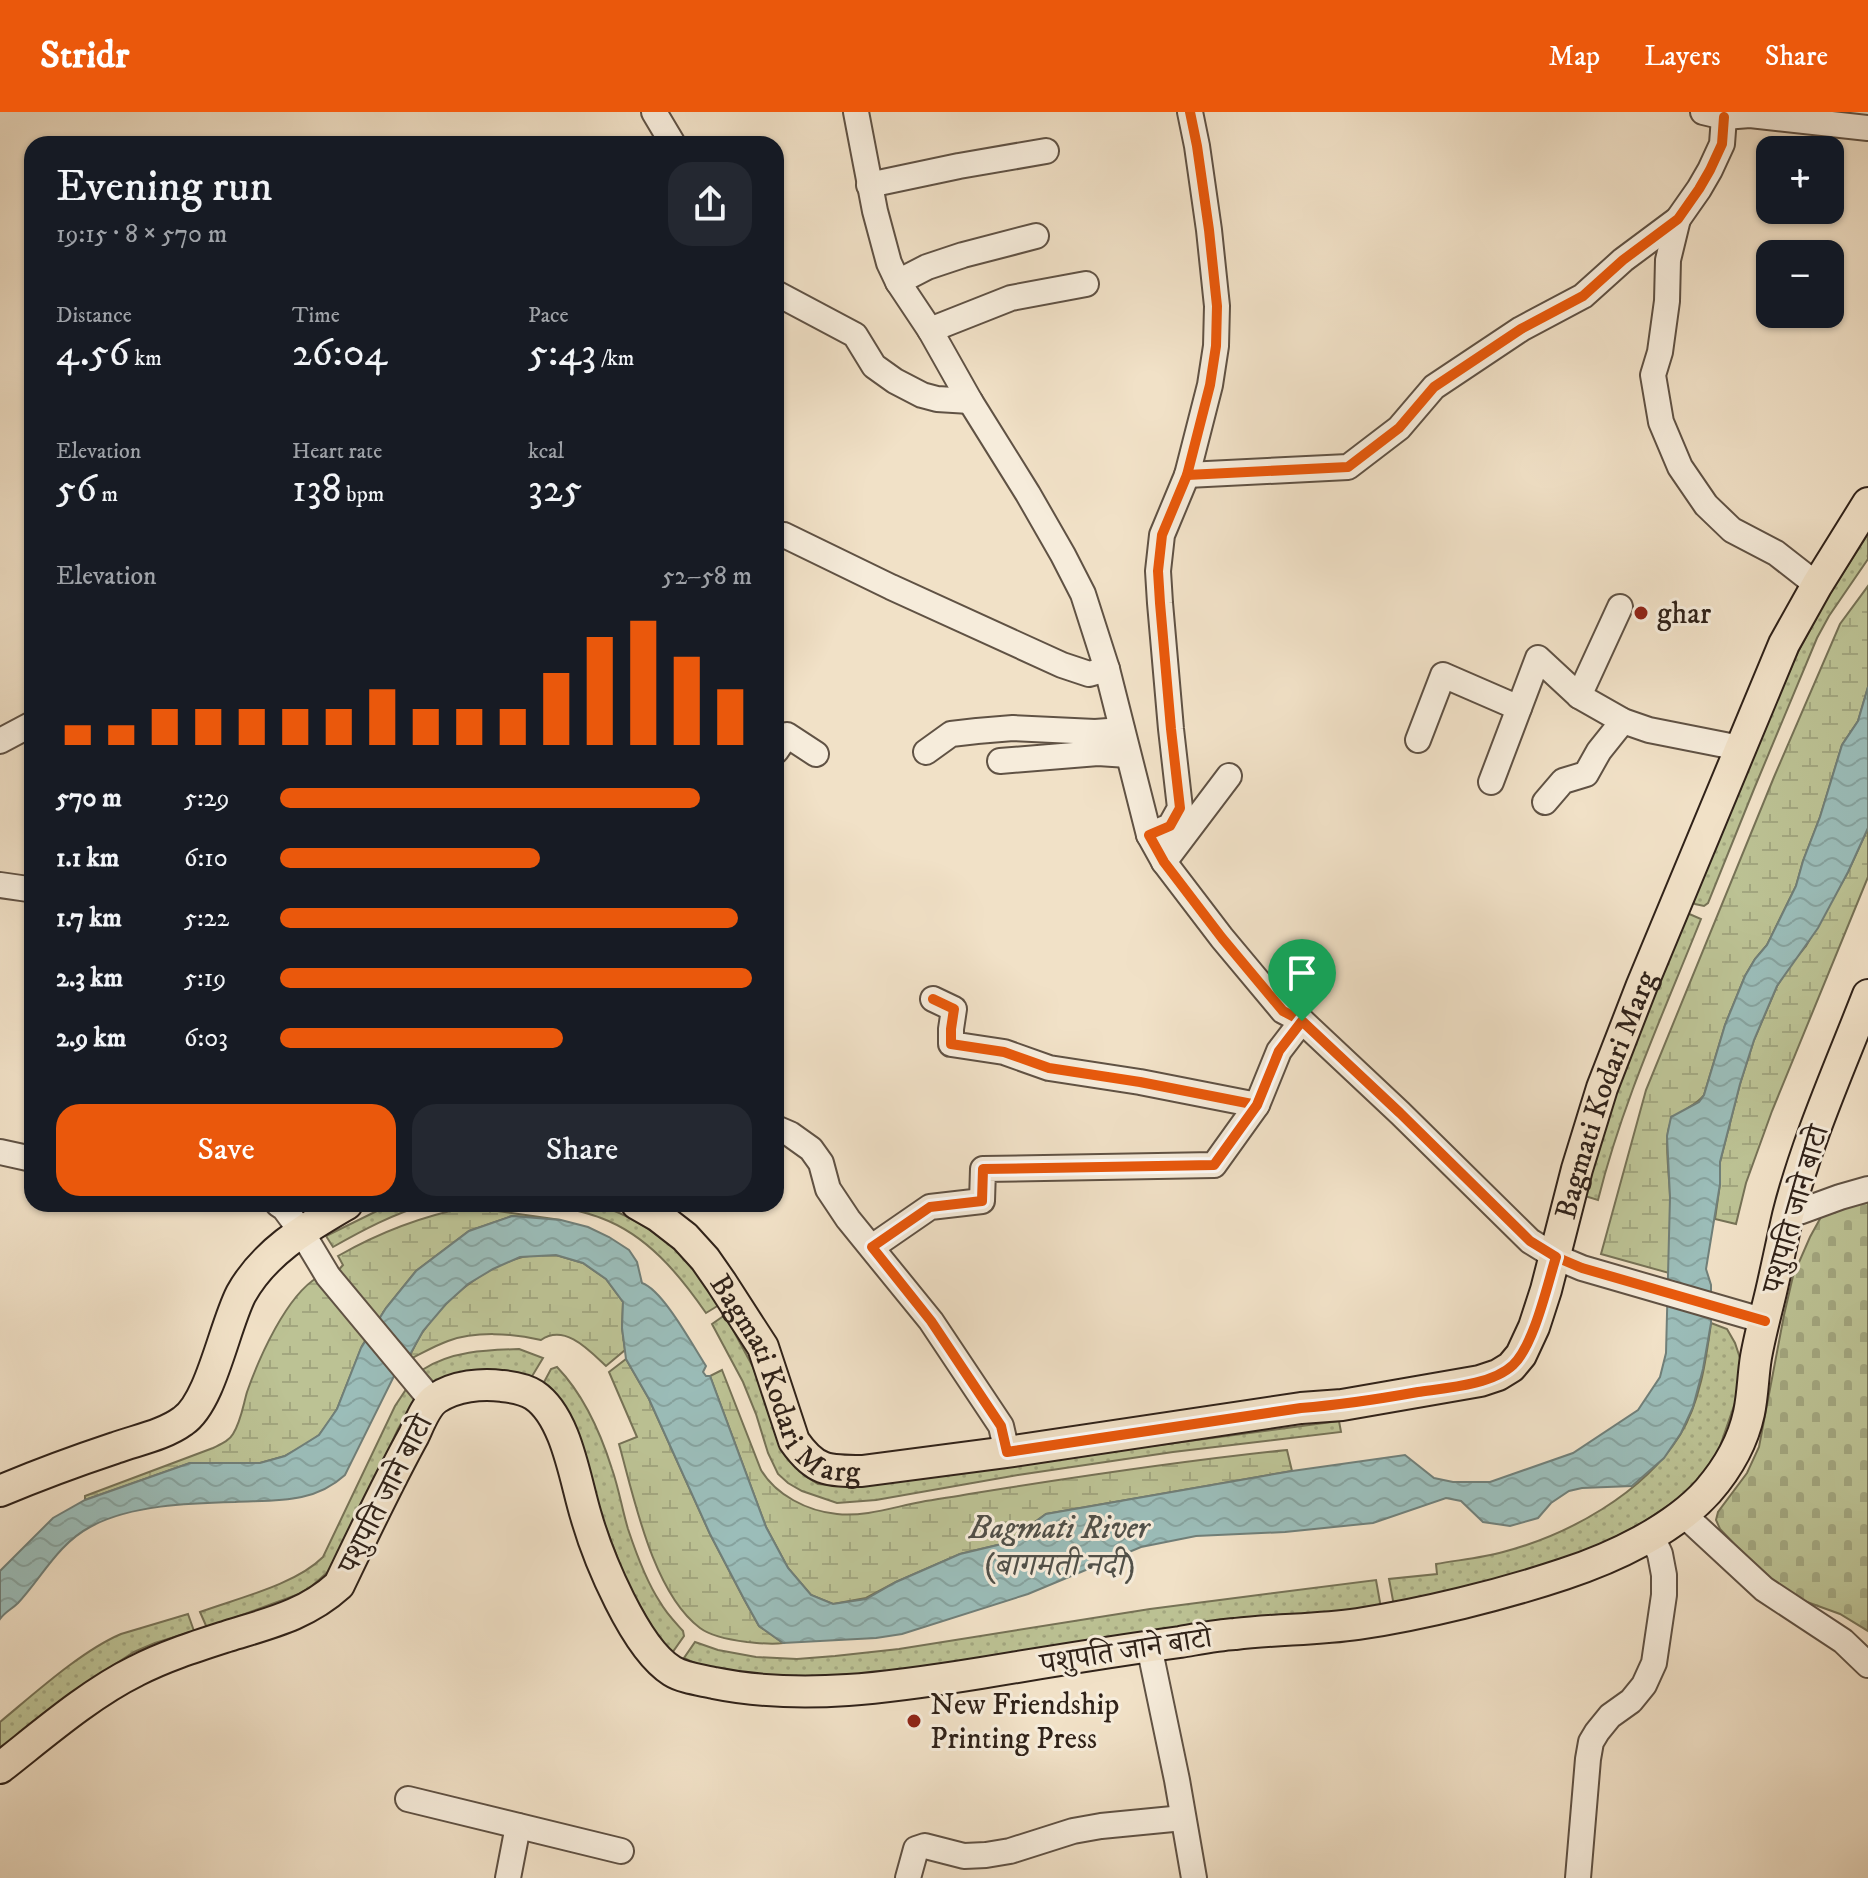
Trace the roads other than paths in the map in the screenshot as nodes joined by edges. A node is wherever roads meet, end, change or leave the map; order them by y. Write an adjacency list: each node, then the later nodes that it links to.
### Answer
1 (654, 112): 6 (street)
2 (856, 112): 8 (street)
3 (1190, 112): 16 (street)
4 (1713, 115): 5 (street); 9 (street)
5 (1868, 128)
6 (668, 136)
7 (1046, 151): 8 (street)
8 (869, 185): 11 (street)
9 (1678, 219): 16 (street); 19 (street)
10 (1036, 236): 11 (street)
11 (898, 282): 14 (street)
12 (1086, 284): 14 (street)
13 (784, 297): 15 (street)
14 (930, 330): 15 (street)
15 (970, 401): 21 (street)
16 (1187, 475): 38 (street)
17 (1868, 503): 19 (main road, Bagmati Kodari Marg)
18 (784, 535): 21 (street)
19 (1817, 585): 30 (main road, Bagmati Kodari Marg)
20 (1620, 607): 22 (street)
21 (1107, 669): 26 (street)
22 (1579, 696): 23 (street); 24 (street)
23 (1519, 708): 28 (street); 36 (street)
24 (1623, 721): 30 (street); 37 (street)
25 (24, 728): 29 (street)
26 (1122, 730): 31 (street); 33 (street)
27 (784, 739): 32 (street)
28 (1418, 740)
29 (0, 741)
30 (1740, 748): 56 (main road, Bagmati Kodari Marg)
31 (926, 752)
32 (816, 754)
33 (1128, 755): 34 (street); 38 (street)
34 (1000, 761)
35 (1229, 776): 39 (street)
36 (1491, 782)
37 (1545, 802)
38 (1149, 835): 39 (street)
39 (1164, 862): 44 (street)
40 (0, 885): 41 (street)
41 (24, 888)
42 (1868, 995): 53 (main road, पशुपति जाने बाटो)
43 (933, 999): 45 (street)
44 (1302, 1021): 45 (street); 56 (street)
45 (1257, 1105): 55 (street)
46 (784, 1131): 55 (street)
47 (0, 1152): 48 (street)
48 (24, 1157)
49 (1868, 1189): 53 (street)
50 (287, 1212): 54 (street)
51 (333, 1212): 54 (main road)
52 (651, 1212): 59 (main road, Bagmati Kodari Marg)
53 (1788, 1216): 57 (main road, पशुपति जाने बाटो)
54 (301, 1231): 58 (street); 60 (main road)
55 (872, 1247): 59 (street)
56 (1569, 1262): 57 (street); 59 (main road, Bagmati Kodari Marg)
57 (1765, 1321): 61 (main road, पशुपति जाने बाटो)
58 (432, 1401): 63 (main road, पशुपति जाने बाटो); 65 (main road, पशुपति जाने बाटो)
59 (1007, 1452)
60 (0, 1491)
61 (1683, 1514): 62 (main road, पशुपति जाने बाटो); 64 (street)
62 (1651, 1535): 63 (main road, पशुपति जाने बाटो); 73 (street)
63 (1149, 1646): 67 (street)
64 (1868, 1665)
65 (0, 1768)
66 (408, 1799): 68 (street)
67 (1183, 1818): 71 (street); 72 (street)
68 (518, 1826): 69 (street); 70 (street)
69 (621, 1851)
70 (508, 1878)
71 (908, 1878)
72 (1194, 1878)
73 (1578, 1878)

